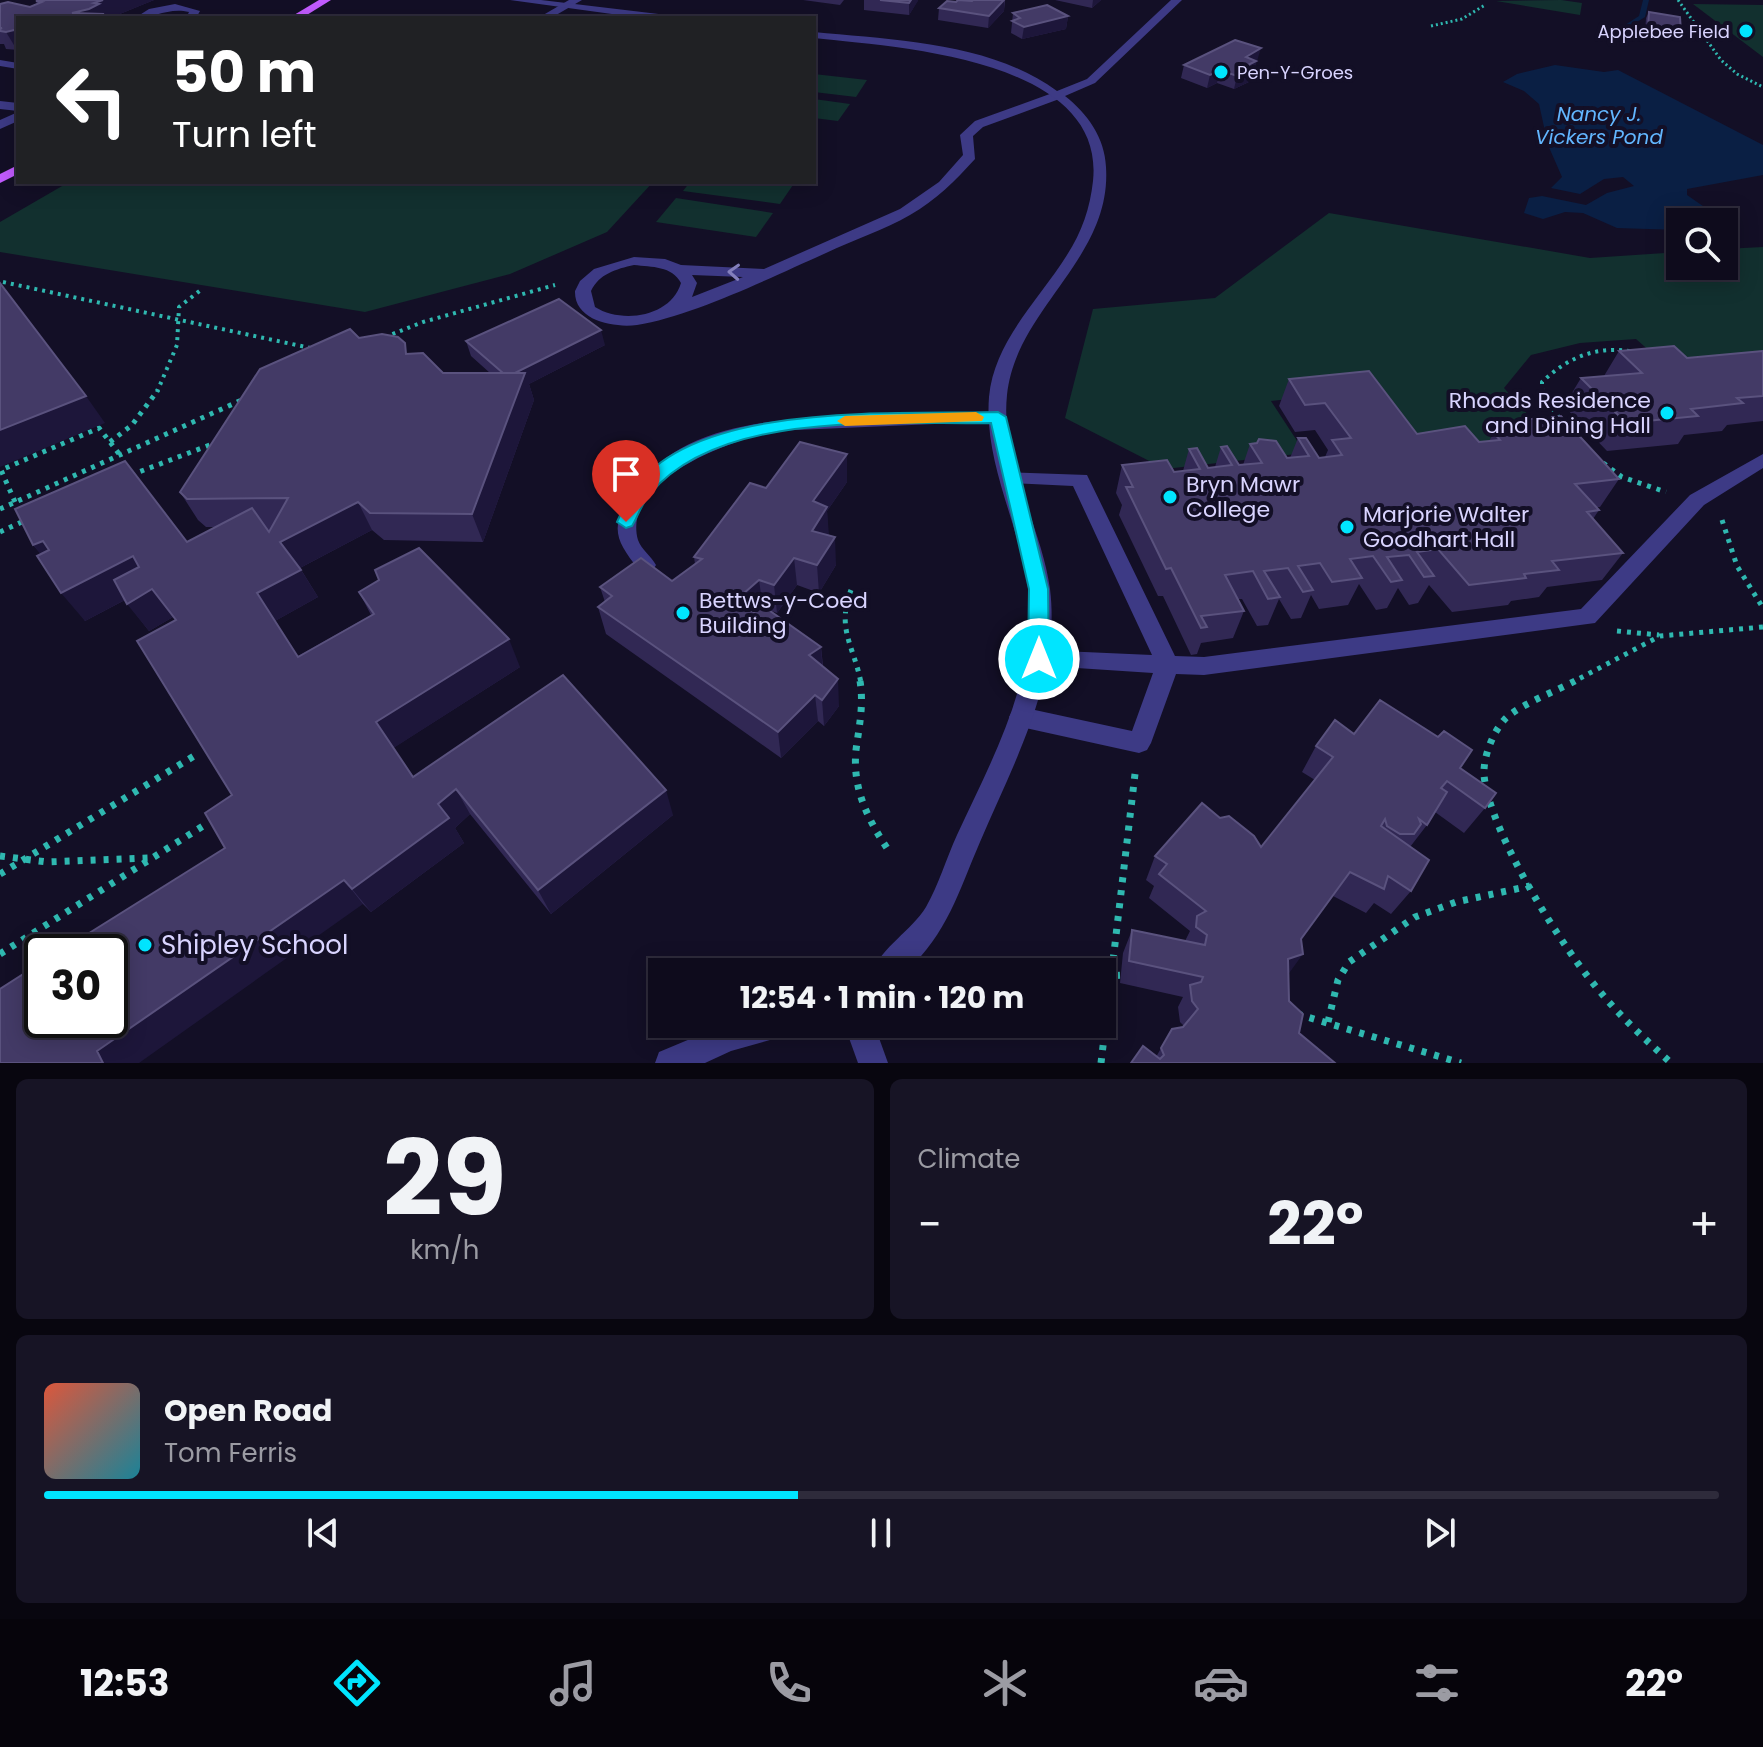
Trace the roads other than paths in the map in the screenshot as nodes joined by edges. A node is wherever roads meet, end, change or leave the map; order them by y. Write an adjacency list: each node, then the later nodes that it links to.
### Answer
1 (326, 0): 7 (main road)
2 (515, 0): 4 (street)
3 (1177, 0): 11 (street)
4 (573, 3): 8 (street); 9 (street)
5 (144, 16): 6 (street)
6 (194, 16)
7 (298, 16)
8 (547, 16)
9 (654, 16)
10 (816, 35): 11 (street)
11 (1058, 95): 13 (street); 15 (street)
12 (680, 270): 13 (street, one-way to 12); 14 (street); 14 (street)
13 (766, 274): 14 (street)
14 (670, 311)
15 (998, 417): 17 (street); 18 (street)
16 (1763, 460): 20 (street)
17 (1010, 477): 19 (street); 20 (street)
18 (646, 565)
19 (1039, 659): 20 (street); 21 (street)
20 (1168, 664): 21 (street)
21 (1021, 717): 22 (street)
22 (899, 958)
23 (728, 1038): 25 (street)
24 (864, 1038): 26 (street)
25 (670, 1063)
26 (873, 1063)

